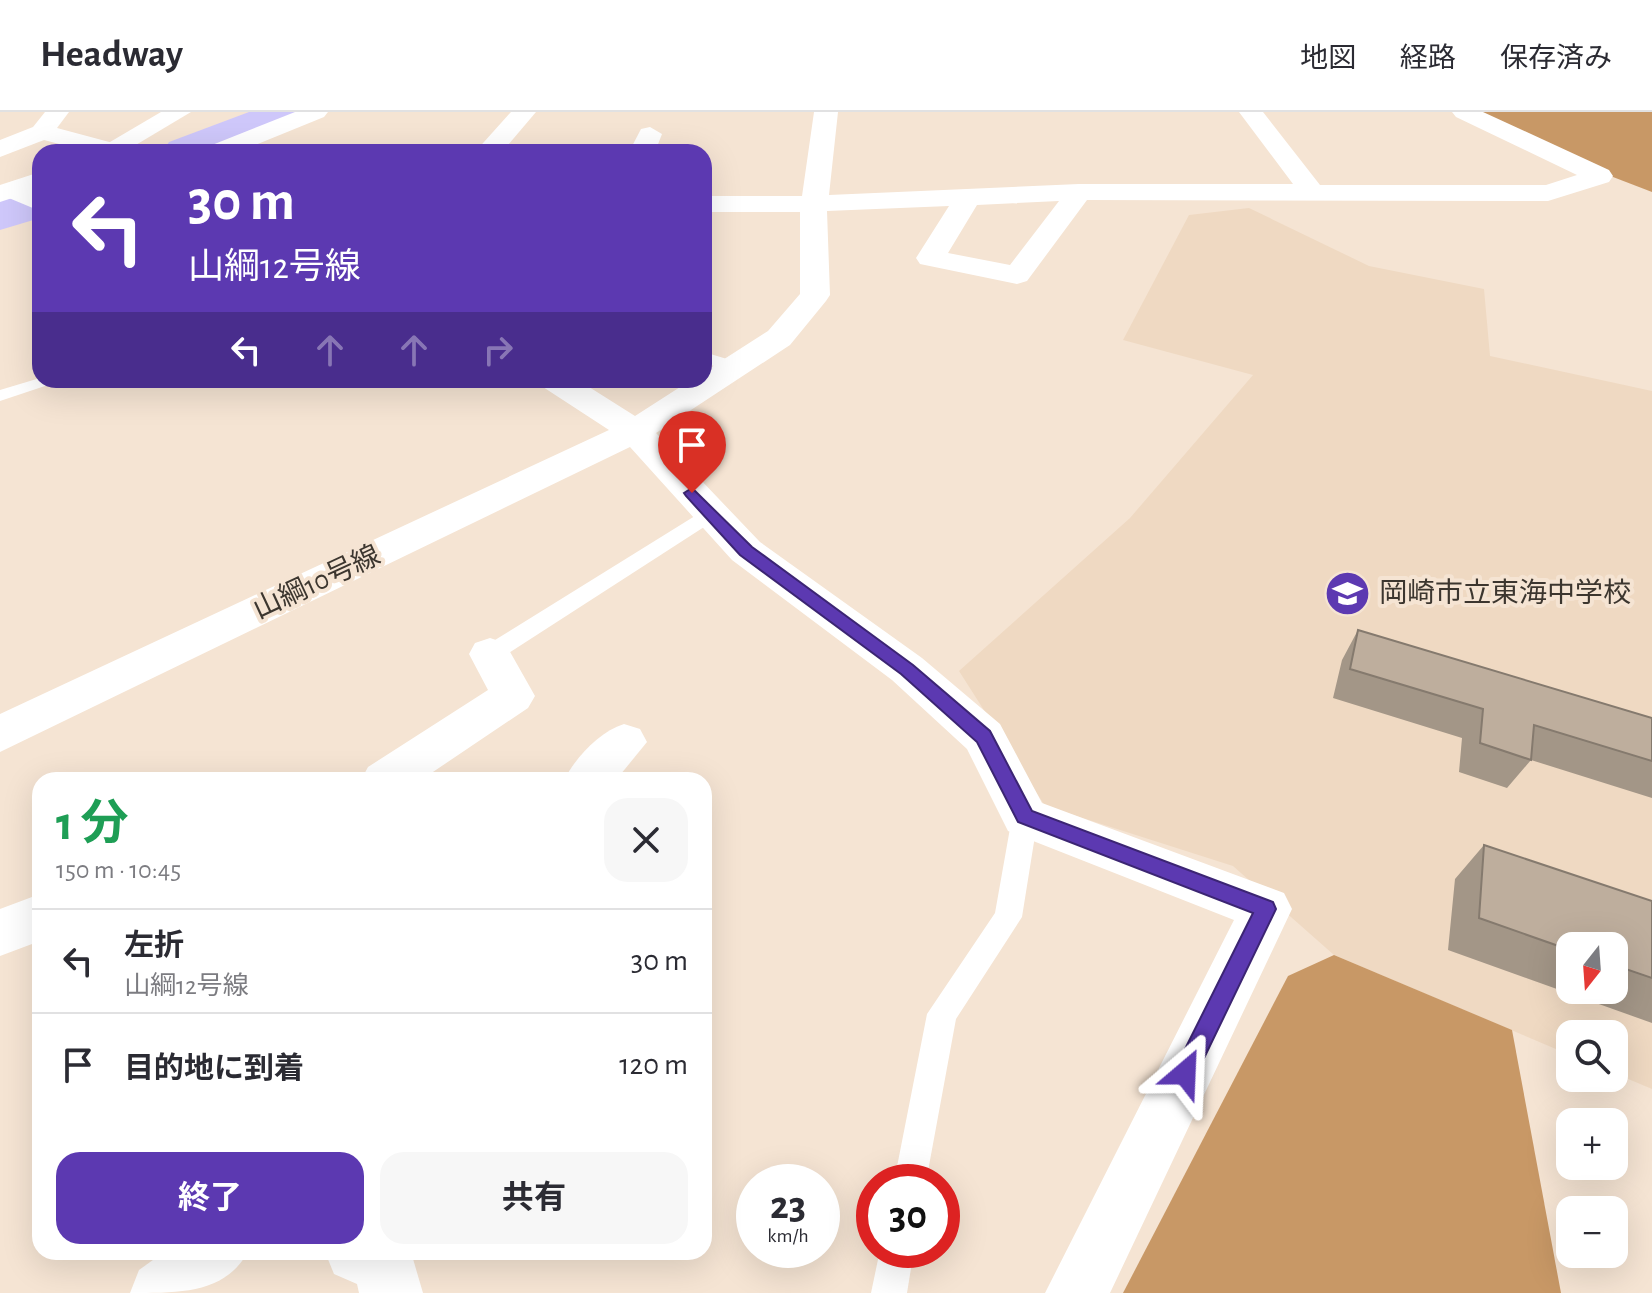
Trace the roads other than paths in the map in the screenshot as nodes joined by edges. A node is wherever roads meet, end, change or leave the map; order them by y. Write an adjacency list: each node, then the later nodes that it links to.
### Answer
1 (57, 112): 8 (main road)
2 (179, 112): 10 (main road)
3 (316, 112): 11 (main road)
4 (524, 112): 12 (main road)
5 (826, 112): 21 (main road)
6 (1251, 112): 17 (main road)
7 (1464, 112): 17 (main road)
8 (42, 132): 9 (main road); 13 (main road)
9 (86, 144)
10 (124, 144)
11 (236, 144)
12 (495, 144)
13 (0, 149)
14 (32, 183): 15 (main road)
15 (6, 192): 19 (main road)
16 (1079, 192): 17 (main road); 18 (main road); 18 (main road)
17 (1312, 192)
18 (968, 197): 21 (main road)
19 (32, 200)
20 (712, 204): 21 (main road)
21 (814, 204): 22 (main road, 山綱10号線)
22 (719, 362)
23 (32, 387): 26 (lane)
24 (568, 388): 27 (main road)
25 (687, 388): 27 (main road, 山綱10号線)
26 (0, 396)
27 (635, 431): 28 (main road); 30 (main road, 山綱10号線)
28 (711, 513): 29 (lane); 34 (main road)
29 (490, 654): 32 (main road)
30 (0, 734)
31 (624, 742): 33 (main road)
32 (396, 772)
33 (595, 772)
34 (1025, 817): 37 (lane); 41 (main road)
35 (32, 920): 36 (main road)
36 (0, 933)
37 (913, 1164)
38 (206, 1260): 42 (main road)
39 (380, 1260): 43 (main road)
40 (894, 1268): 44 (lane)
41 (1078, 1292)
42 (162, 1293)
43 (391, 1293)
44 (889, 1293)

